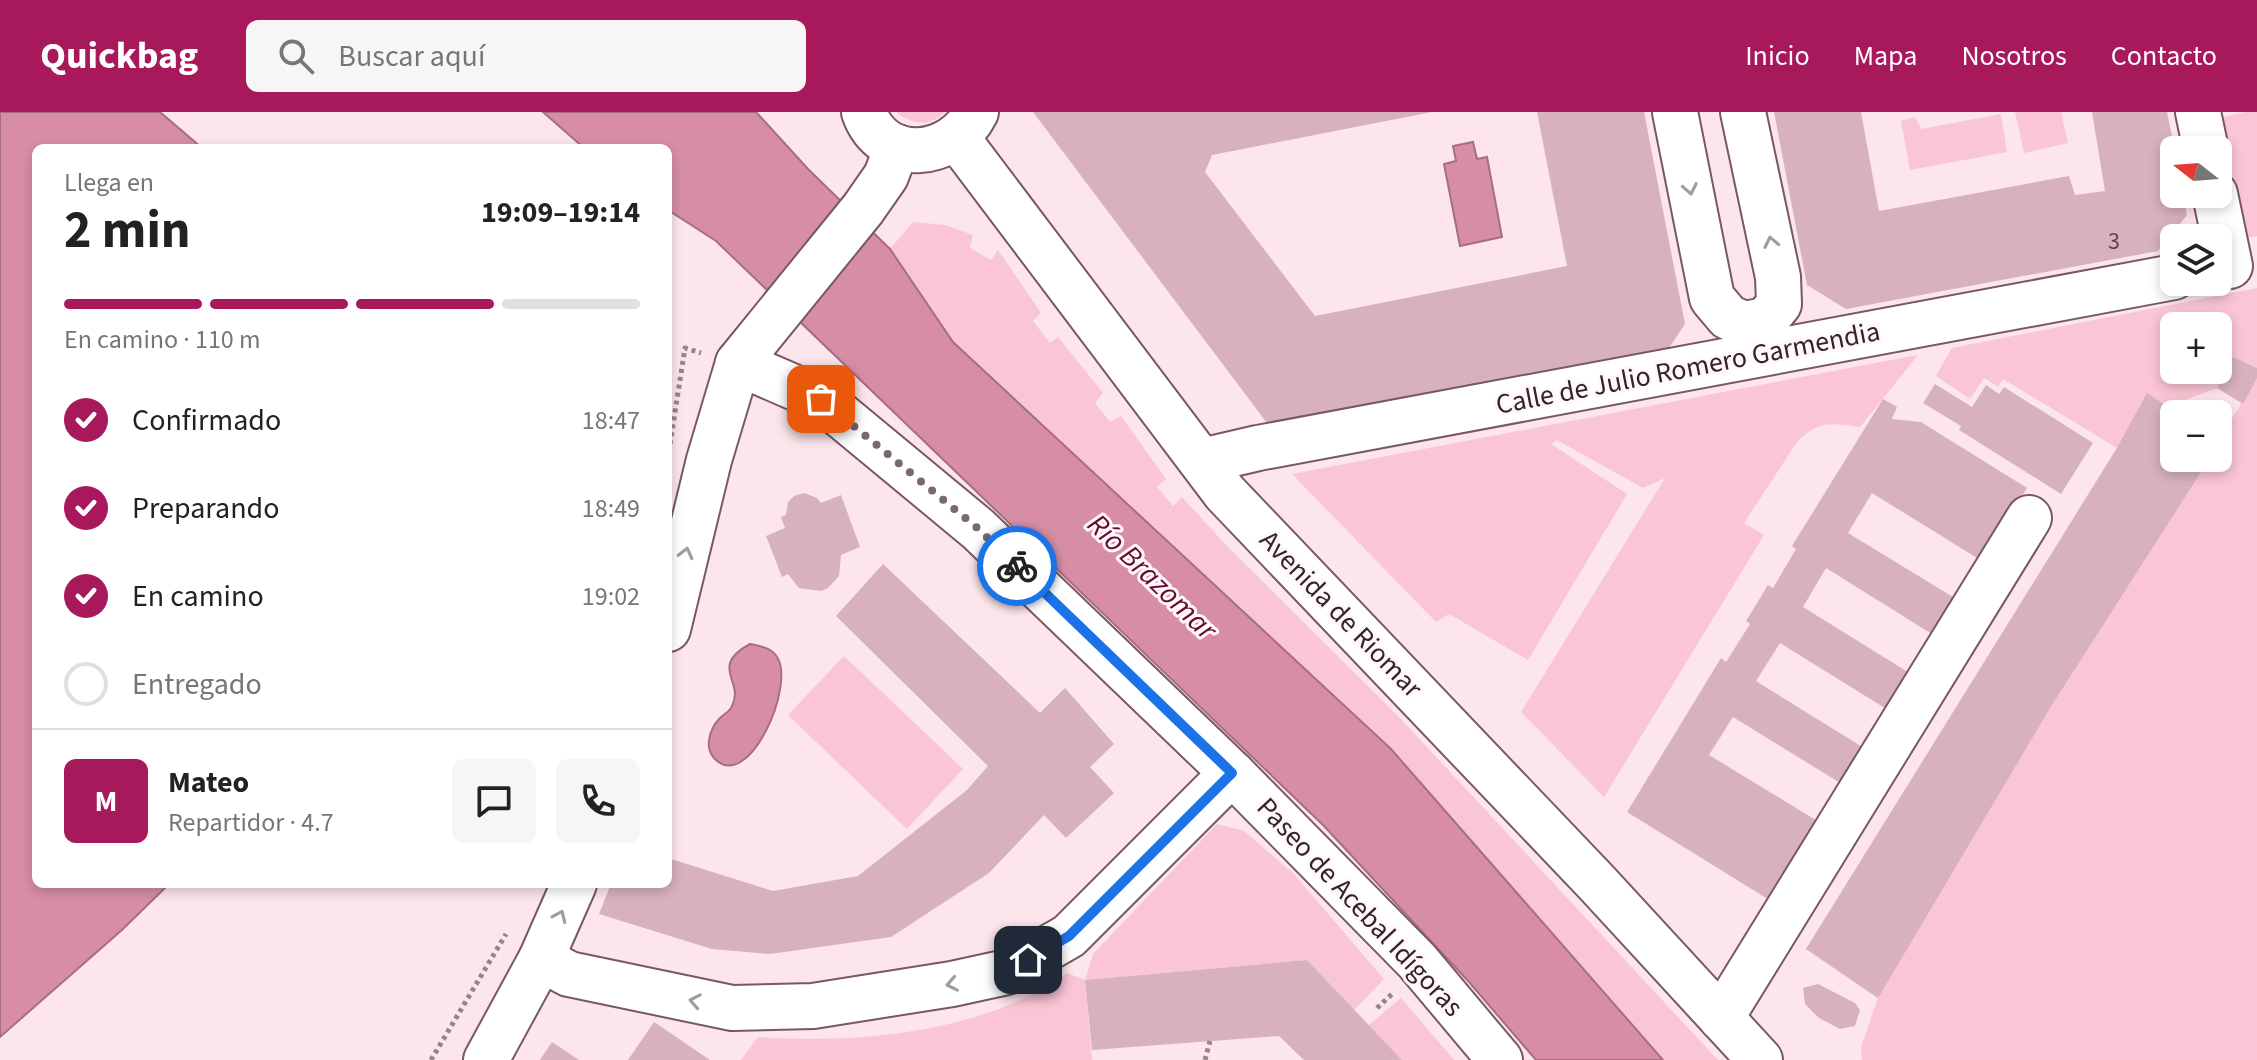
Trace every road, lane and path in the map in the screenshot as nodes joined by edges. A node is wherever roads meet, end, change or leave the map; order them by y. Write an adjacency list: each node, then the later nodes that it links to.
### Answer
1 (864, 112): 7 (street)
2 (1675, 112): 11 (street, one-way to 11)
3 (1743, 112): 11 (street, one-way to 3)
4 (2198, 112): 6 (street)
5 (966, 125): 7 (street); 13 (street, Avenida de Riomar)
6 (2203, 136)
7 (897, 147): 12 (street)
8 (2219, 208): 9 (street)
9 (2235, 265)
10 (2160, 279): 11 (street, Calle de Julio Romero Garmendia)
11 (1748, 340): 13 (street, Calle de Julio Romero Garmendia)
12 (738, 363): 15 (street, one-way to 12); 16 (street, Paseo de Acebal Idígoras)
13 (1202, 461): 22 (street, Avenida de Riomar)
14 (2029, 518): 22 (street)
15 (672, 613)
16 (1232, 773): 19 (street, one-way to 19); 27 (street, Paseo de Acebal Idígoras)
17 (572, 888): 19 (street, one-way to 17)
18 (510, 925): 24 (path)
19 (541, 959): 25 (street)
20 (1399, 986): 21 (path)
21 (1377, 1008)
22 (1721, 1018): 28 (street, Avenida de Riomar)
23 (1210, 1041): 26 (path)
24 (431, 1060)
25 (486, 1060)
26 (1205, 1060)
27 (1500, 1060)
28 (1760, 1060)

